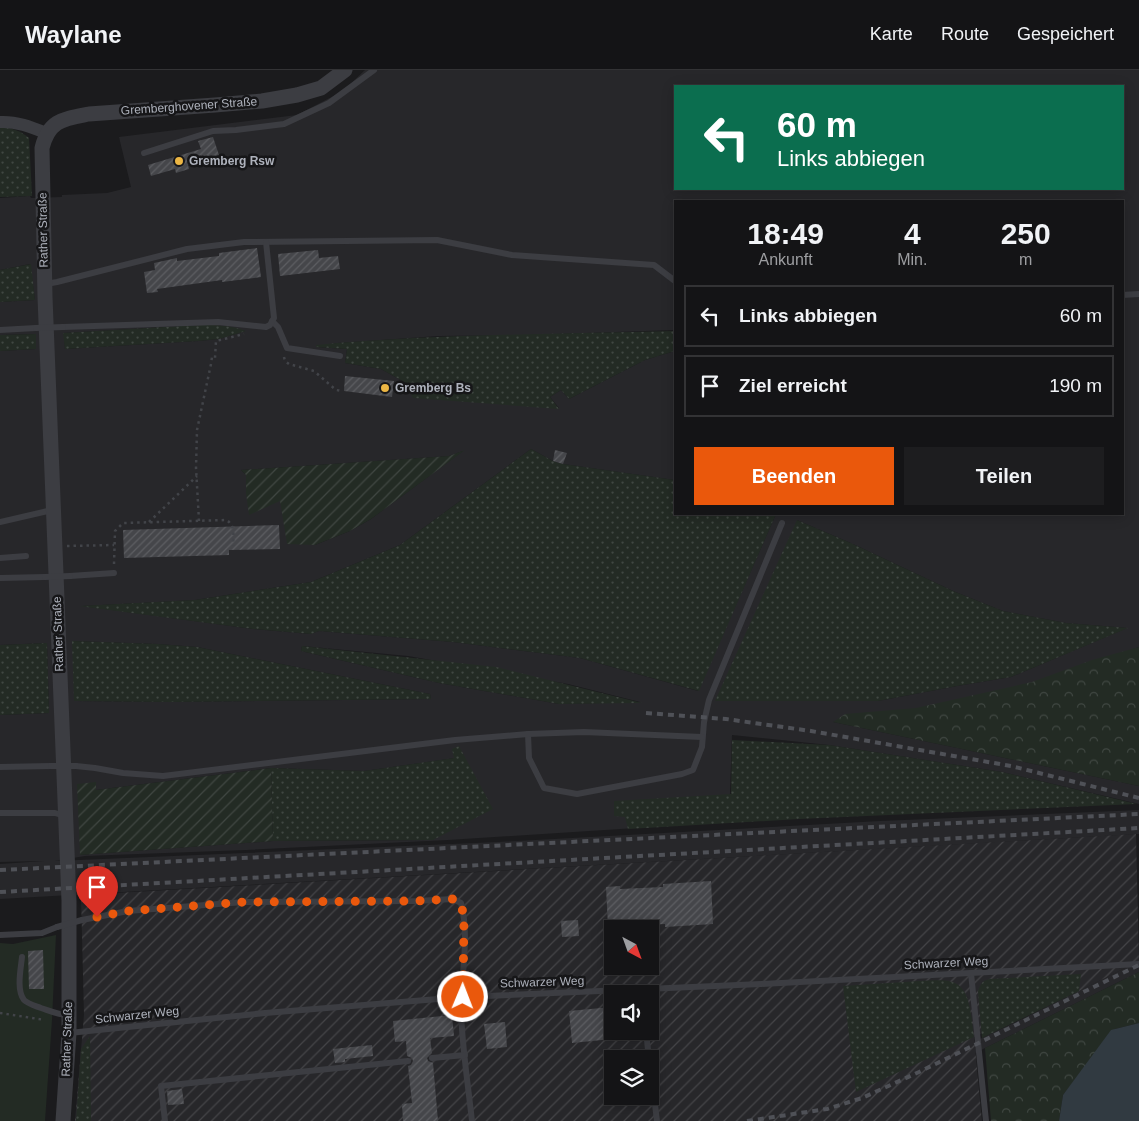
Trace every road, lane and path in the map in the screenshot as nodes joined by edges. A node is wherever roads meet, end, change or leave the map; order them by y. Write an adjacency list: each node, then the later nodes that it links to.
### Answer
1 (345, 70): 4 (street, Gremberghovener Straße)
2 (374, 70): 5 (lane)
3 (0, 122): 4 (street)
4 (44, 140): 8 (street, Rather Straße)
5 (144, 153)
6 (266, 242): 7 (lane); 8 (lane); 11 (lane)
7 (674, 280)
8 (45, 284): 18 (street, Rather Straße)
9 (1139, 294): 10 (lane)
10 (1124, 295)
11 (272, 321): 12 (lane); 14 (lane)
12 (266, 327): 13 (lane, bridge); 17 (path)
13 (0, 330)
14 (287, 348): 15 (lane); 16 (path)
15 (340, 356)
16 (342, 391)
17 (197, 476): 19 (path); 21 (path)
18 (54, 510): 20 (lane); 34 (street, Rather Straße)
19 (199, 521): 21 (path); 25 (path)
20 (0, 522)
21 (149, 522): 23 (path)
22 (782, 523): 31 (lane)
23 (114, 545): 24 (path); 28 (path)
24 (71, 546)
25 (233, 546)
26 (26, 556): 27 (lane)
27 (0, 558)
28 (114, 573): 29 (lane, bridge)
29 (0, 578)
30 (528, 734): 31 (lane); 31 (lane); 32 (lane, bridge)
31 (702, 737)
32 (0, 767)
33 (0, 813): 34 (lane)
34 (65, 816): 43 (street, Rather Straße)
35 (0, 935): 41 (lane, bridge)
36 (22, 957): 43 (lane)
37 (1139, 964): 38 (lane, Schwarzer Weg)
38 (971, 974): 39 (lane, Schwarzer Weg); 54 (lane)
39 (659, 990)
40 (604, 992): 41 (lane, Schwarzer Weg)
41 (463, 997): 45 (lane, Schwarzer Weg); 46 (lane)
42 (0, 1013): 44 (path)
43 (69, 1015): 45 (street, Rather Straße)
44 (46, 1020)
45 (70, 1034): 50 (street, Rather Straße)
46 (465, 1055): 47 (lane); 52 (lane)
47 (432, 1058)
48 (408, 1061): 51 (lane)
49 (655, 1105): 53 (lane)
50 (63, 1121)
51 (164, 1121)
52 (472, 1121)
53 (657, 1121)
54 (986, 1121)

